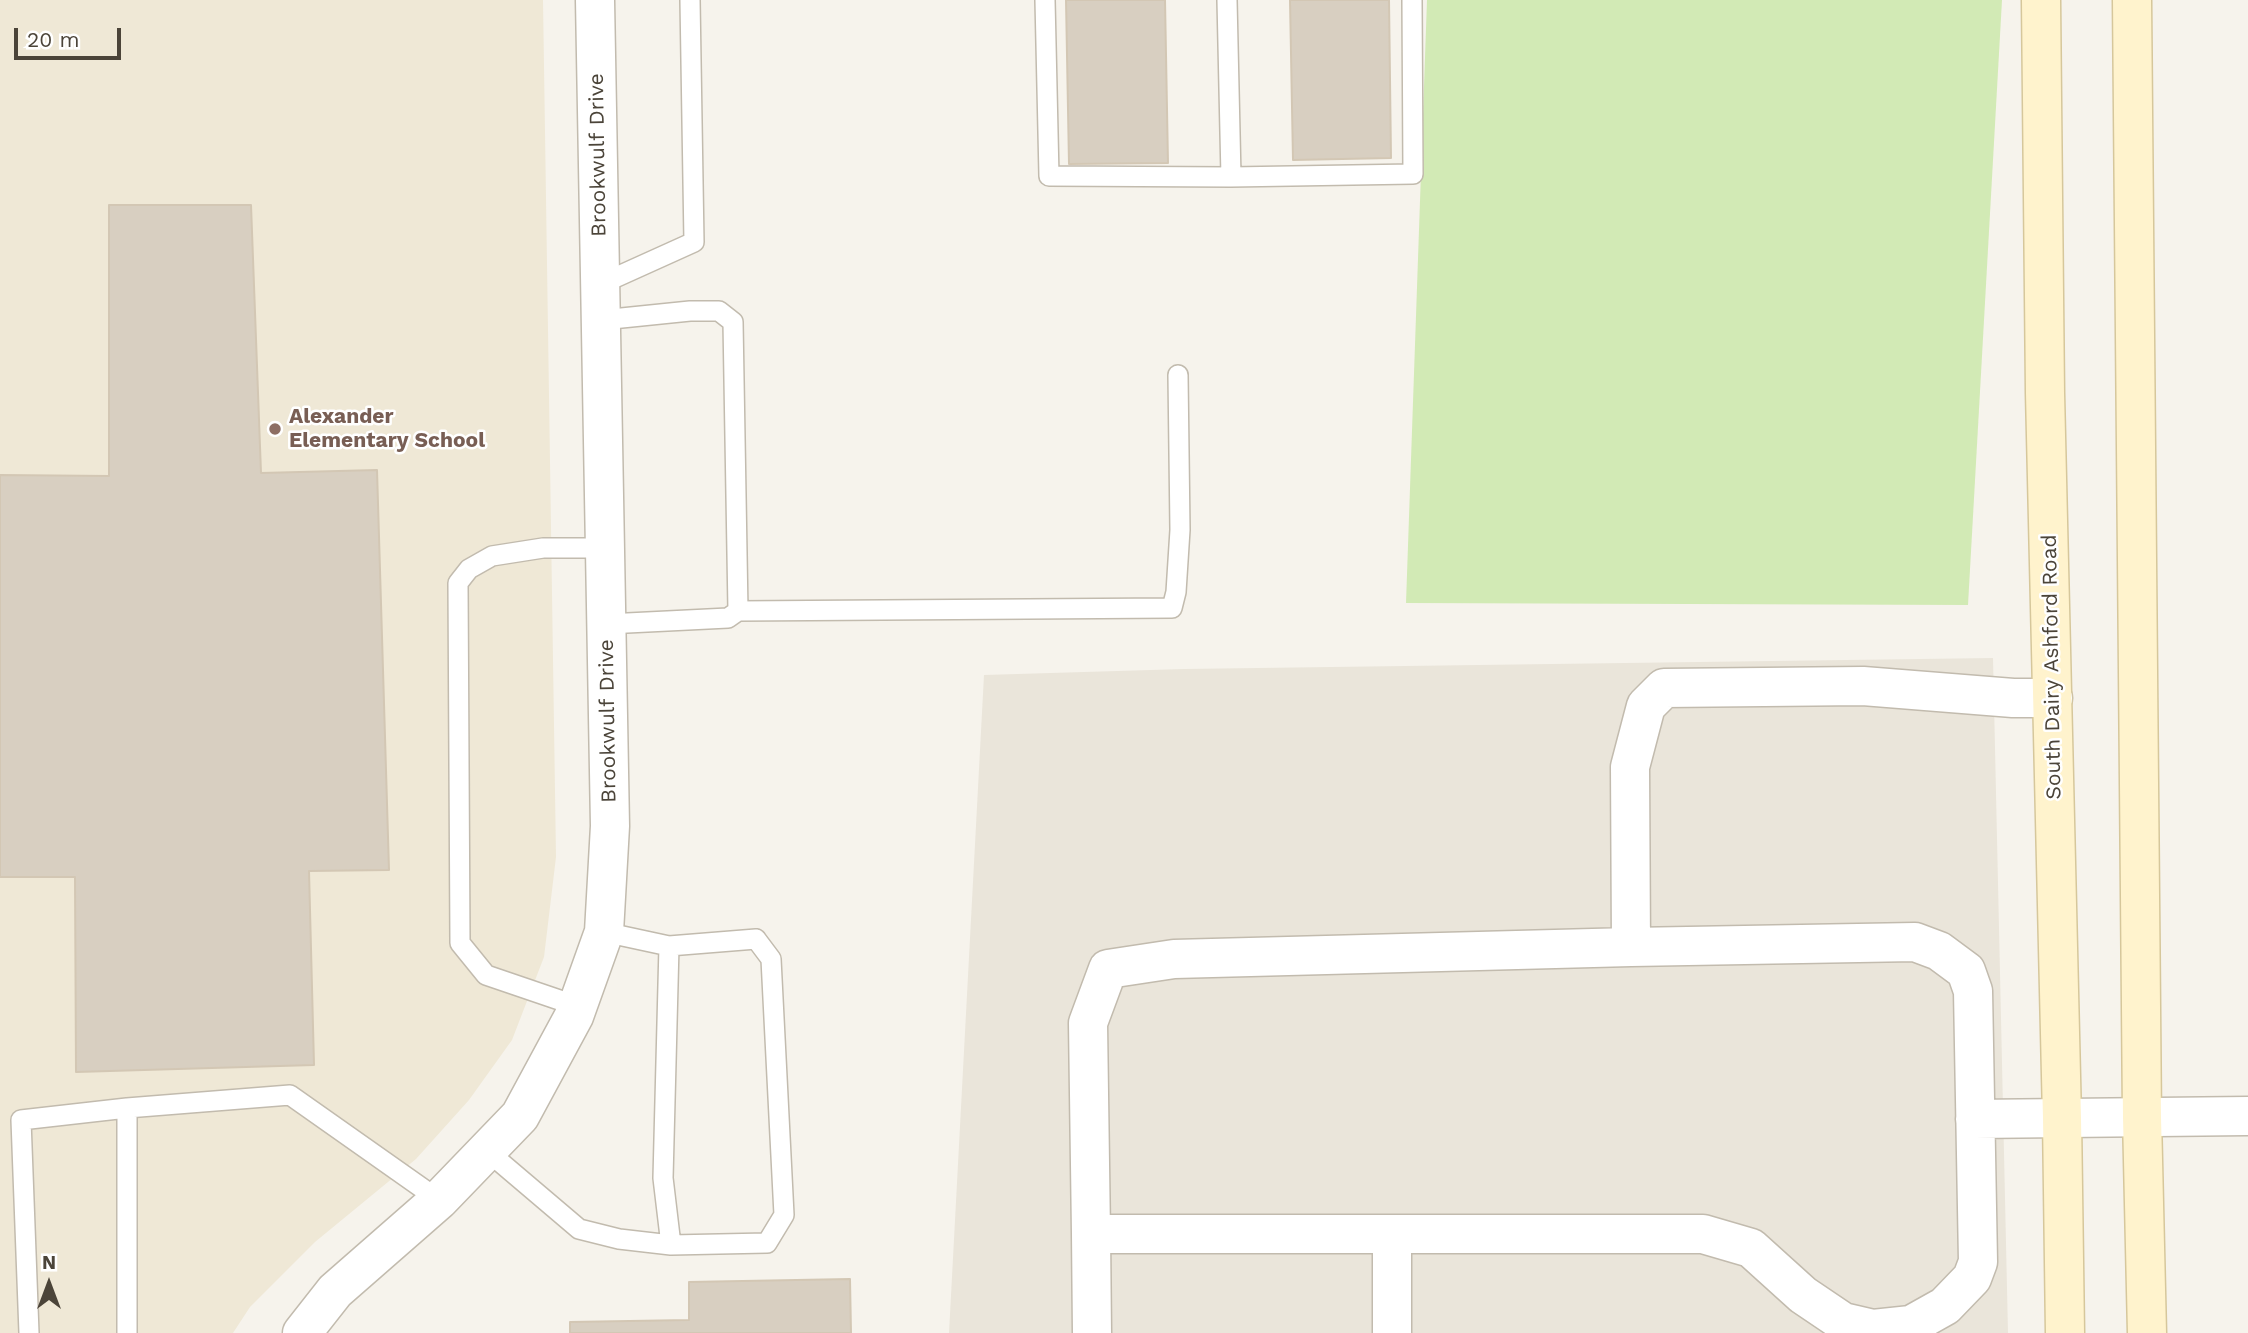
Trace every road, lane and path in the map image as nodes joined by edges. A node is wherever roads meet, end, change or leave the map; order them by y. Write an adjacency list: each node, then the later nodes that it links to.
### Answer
1 (595, 0): 9 (street, Brookwulf Drive)
2 (690, 0): 9 (lane)
3 (1045, 0): 8 (lane)
4 (1227, 0): 8 (lane)
5 (1412, 0): 8 (lane)
6 (2041, 0): 14 (main road, South Dairy Ashford Road)
7 (2132, 0): 21 (main road)
8 (1231, 177)
9 (602, 302): 11 (street, Brookwulf Drive); 12 (lane)
10 (1178, 375): 12 (lane)
11 (606, 548): 13 (street, Brookwulf Drive); 18 (lane)
12 (738, 611): 13 (lane)
13 (607, 624): 15 (street, Brookwulf Drive)
14 (2053, 698): 17 (street); 22 (main road, South Dairy Ashford Road)
15 (604, 932): 16 (lane); 18 (street, Brookwulf Drive)
16 (669, 946): 28 (lane); 28 (lane)
17 (1631, 947): 23 (street); 26 (street)
18 (577, 1006): 24 (street, Brookwulf Drive)
19 (127, 1108): 25 (lane); 29 (lane); 30 (lane)
20 (2248, 1116): 21 (street)
21 (2142, 1117): 22 (street); 35 (main road)
22 (2062, 1118): 23 (street); 34 (main road, South Dairy Ashford Road)
23 (1975, 1119): 27 (street)
24 (486, 1150): 25 (street, Brookwulf Drive); 28 (lane)
25 (439, 1200): 31 (street, Brookwulf Drive)
26 (1091, 1234): 27 (street); 32 (street)
27 (1392, 1234): 33 (street)
28 (671, 1245)
29 (29, 1333)
30 (127, 1333)
31 (302, 1333)
32 (1092, 1333)
33 (1392, 1333)
34 (2065, 1333)
35 (2147, 1333)

